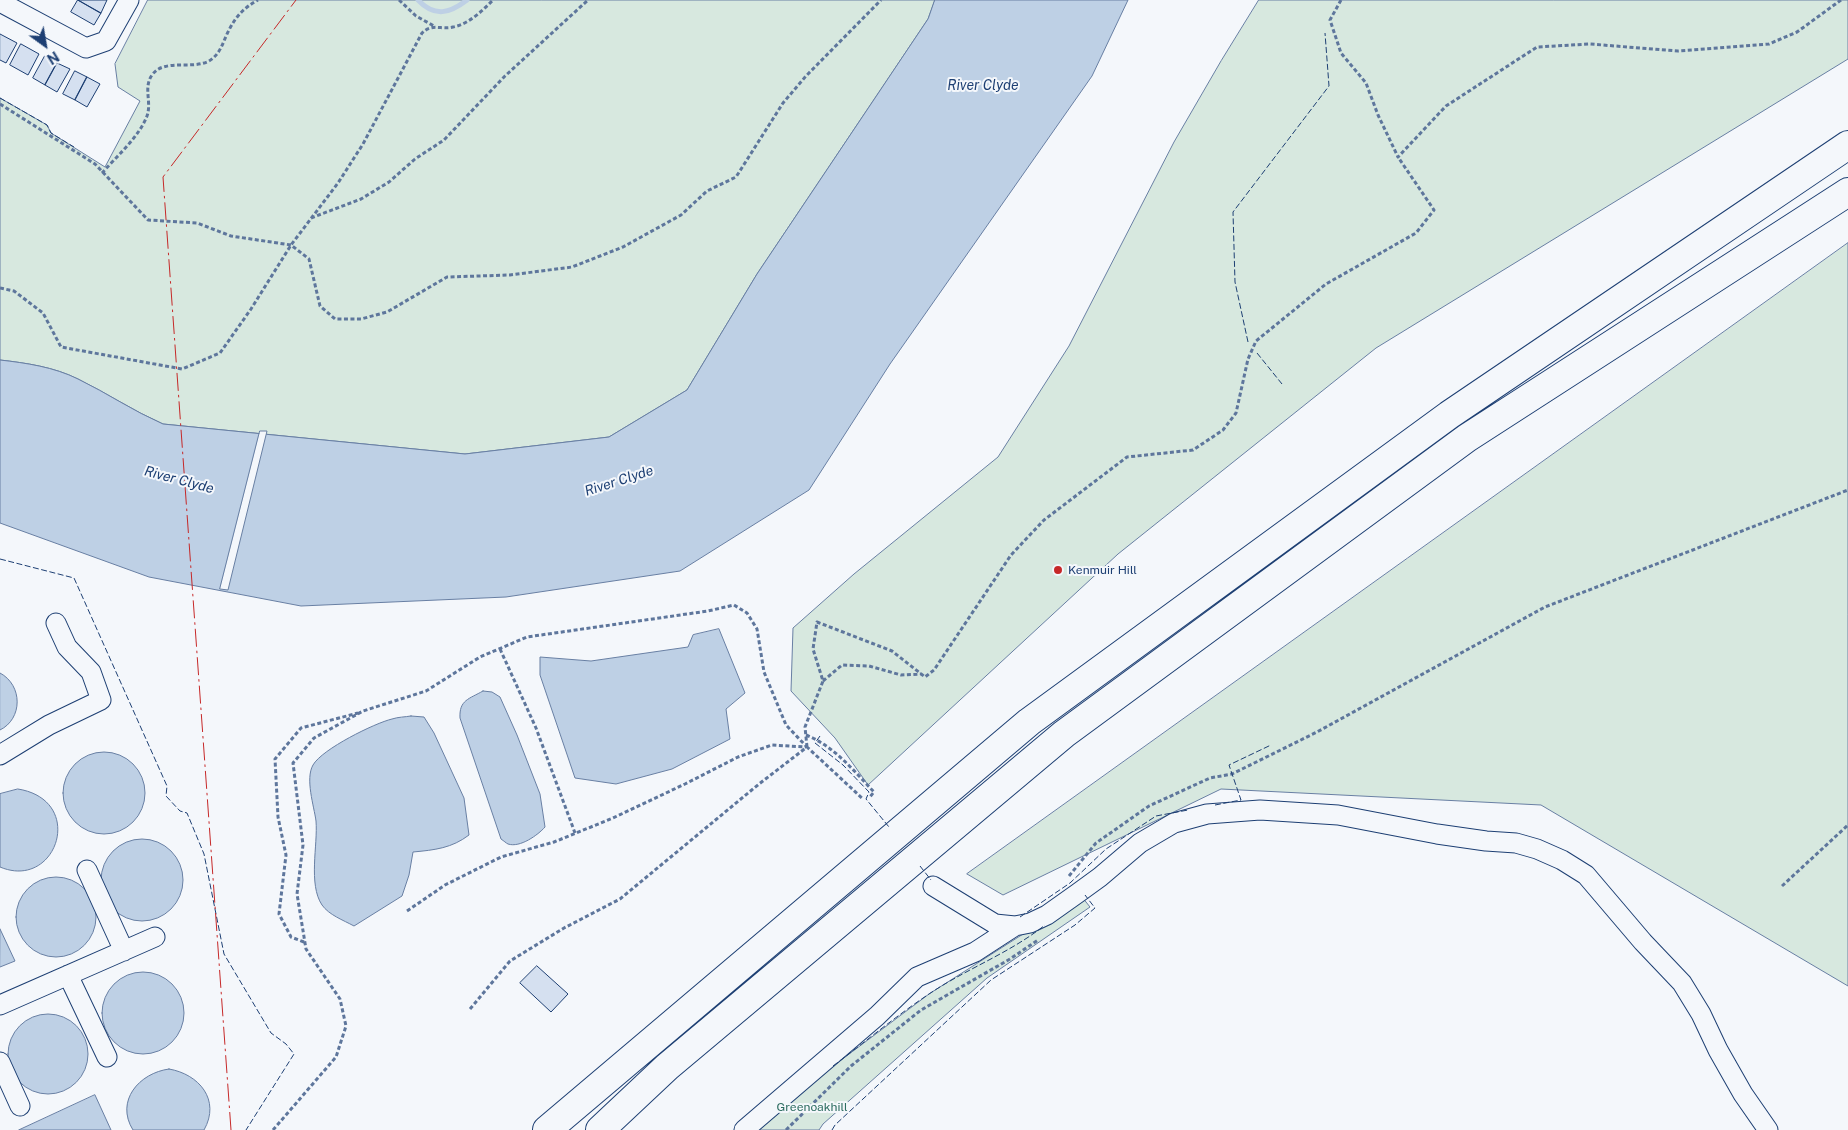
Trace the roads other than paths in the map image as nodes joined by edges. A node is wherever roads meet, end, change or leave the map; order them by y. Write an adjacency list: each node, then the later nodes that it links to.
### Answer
1 (129, 0): 2 (street)
2 (0, 2)
3 (1848, 145): 17 (highway)
4 (1848, 192): 18 (highway)
5 (56, 623): 6 (street)
6 (0, 755)
7 (87, 870): 11 (street)
8 (933, 886): 9 (street)
9 (1015, 926): 19 (street); 20 (street)
10 (155, 937): 11 (street)
11 (124, 951): 12 (street)
12 (68, 975): 13 (street); 14 (street)
13 (0, 1005)
14 (108, 1057)
15 (0, 1062): 16 (street)
16 (20, 1106)
17 (547, 1130)
18 (600, 1130)
19 (744, 1130)
20 (1768, 1130)

